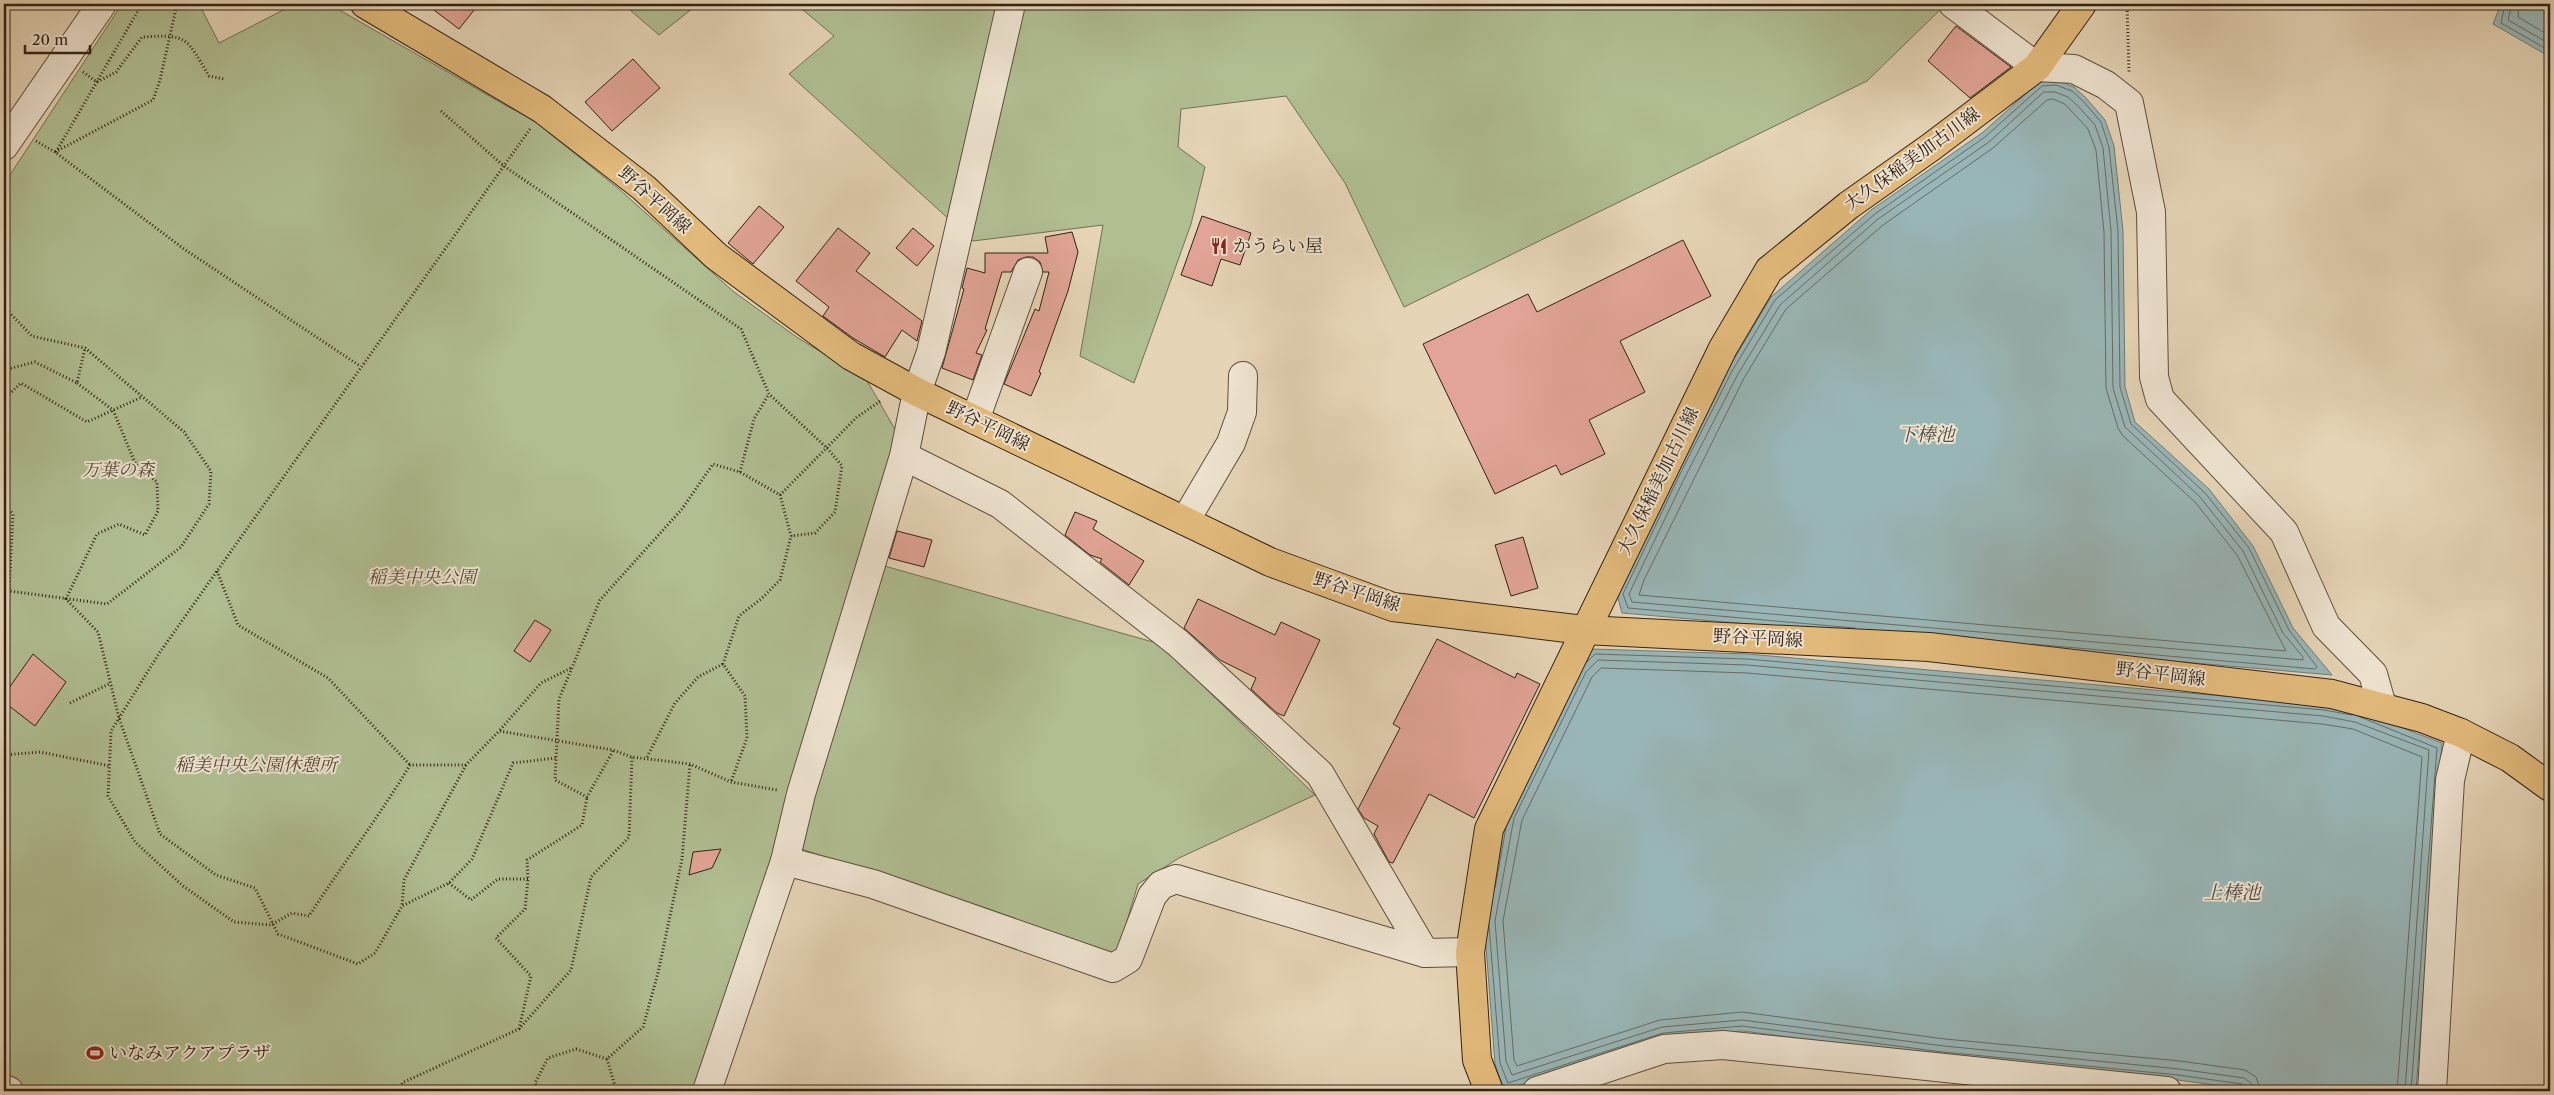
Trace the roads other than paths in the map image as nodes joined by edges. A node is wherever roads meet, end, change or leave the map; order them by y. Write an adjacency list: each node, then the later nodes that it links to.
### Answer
1 (102, 4): 7 (street)
2 (365, 4): 10 (main road, 野谷平岡線)
3 (1011, 4): 10 (street)
4 (1953, 4): 6 (street)
5 (2082, 4): 6 (main road, 大久保稲美加古川線)
6 (2037, 67): 14 (main road, 大久保稲美加古川線); 15 (street)
7 (10, 138)
8 (1028, 272): 11 (street)
9 (1242, 376): 13 (street)
10 (917, 392): 11 (main road, 野谷平岡線); 12 (street)
11 (975, 420): 13 (main road, 野谷平岡線)
12 (904, 456): 18 (street); 20 (street)
13 (1185, 521): 14 (main road, 野谷平岡線)
14 (1584, 630): 15 (main road, 野谷平岡線); 19 (main road, 大久保稲美加古川線)
15 (2382, 706): 16 (main road, 野谷平岡線)
16 (2460, 733): 17 (main road, 野谷平岡線); 27 (street)
17 (2550, 787)
18 (785, 861): 20 (street); 23 (street)
19 (1470, 952): 20 (street); 24 (main road, 大久保稲美加古川線)
20 (1425, 953)
21 (4, 1089): 22 (street)
22 (9, 1091)
23 (707, 1091)
24 (1489, 1091)
25 (1536, 1091): 26 (street)
26 (2167, 1091)
27 (2432, 1091)

